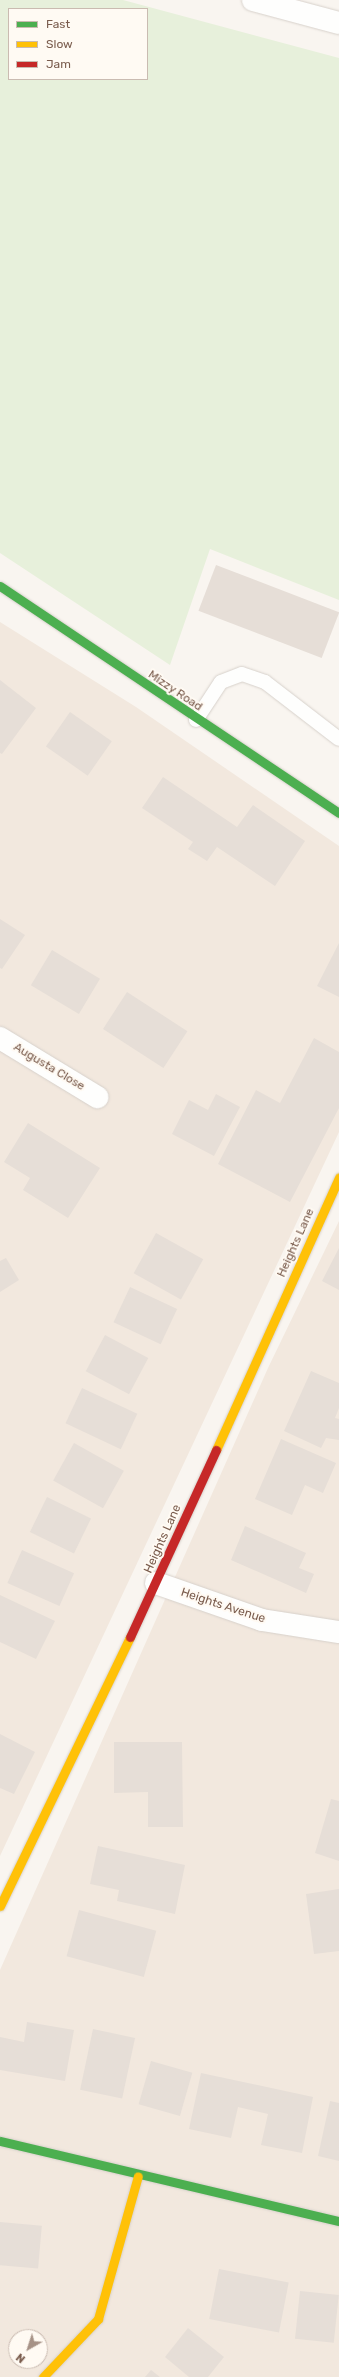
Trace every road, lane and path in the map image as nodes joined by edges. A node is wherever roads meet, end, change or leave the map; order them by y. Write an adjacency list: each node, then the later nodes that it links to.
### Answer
1 (254, 0): 2 (street)
2 (329, 14)
3 (0, 586): 4 (street, Mizzy Road)
4 (196, 720): 5 (lane); 6 (street, Mizzy Road)
5 (339, 739)
6 (339, 814)
7 (0, 1038): 8 (street, Augusta Close)
8 (97, 1097)
9 (339, 1177): 10 (street, Heights Lane)
10 (156, 1584): 11 (street, Heights Avenue); 12 (street, Heights Lane)
11 (339, 1632)
12 (0, 1906)
13 (0, 2141): 14 (street)
14 (138, 2176): 15 (street); 16 (street)
15 (339, 2221)
16 (43, 2377)

